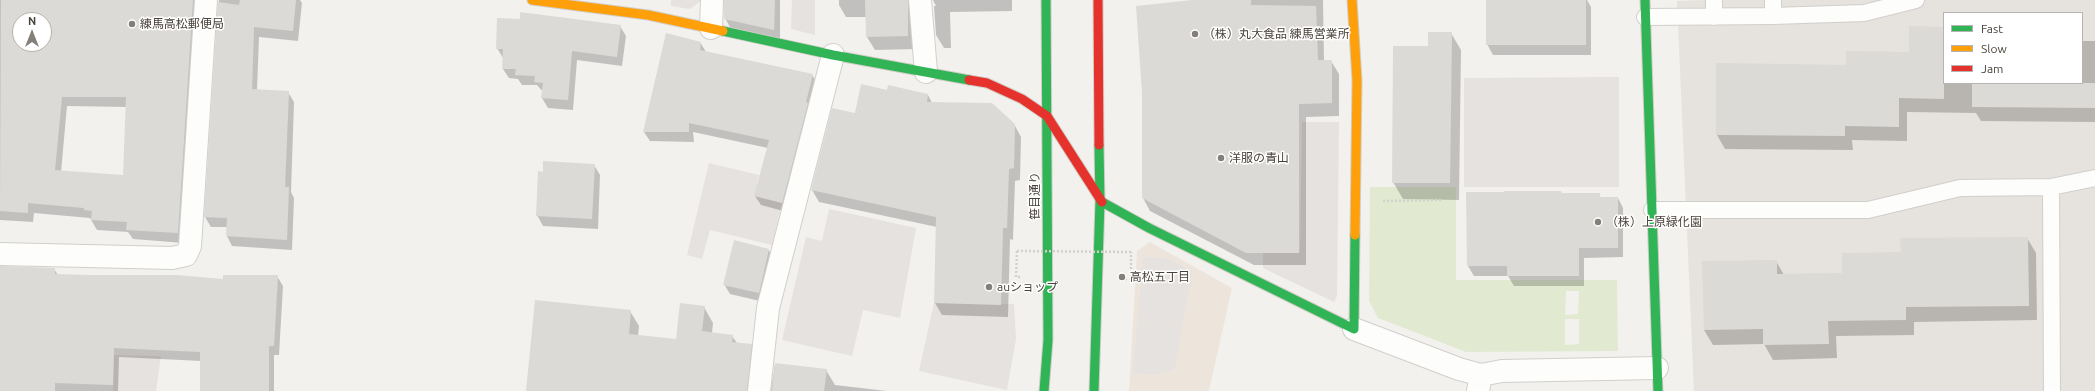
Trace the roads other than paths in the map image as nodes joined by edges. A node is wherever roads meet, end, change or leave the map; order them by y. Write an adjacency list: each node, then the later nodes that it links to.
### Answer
1 (206, 0): 23 (street)
2 (532, 0): 15 (street)
3 (712, 0): 15 (street)
4 (920, 0): 17 (street)
5 (1046, 0): 18 (street, 笹目通り)
6 (1098, 0): 21 (street)
7 (1352, 0): 24 (street)
8 (1645, 0): 13 (street)
9 (1714, 0): 14 (lane)
10 (1773, 0): 12 (lane)
11 (1916, 0): 12 (lane)
12 (1773, 16): 14 (lane)
13 (1645, 17): 14 (lane); 22 (street)
14 (1714, 17)
15 (711, 28): 16 (street)
16 (833, 55): 17 (street); 27 (street)
17 (926, 72): 18 (street)
18 (1047, 116): 21 (street); 28 (street, 笹目通り)
19 (2095, 178): 20 (lane)
20 (2051, 187): 22 (lane); 31 (lane)
21 (1100, 201): 24 (street); 29 (street)
22 (1652, 210): 25 (street)
23 (0, 254)
24 (1354, 329): 26 (street)
25 (1657, 368): 26 (street); 30 (street)
26 (1479, 383)
27 (759, 391)
28 (1044, 391)
29 (1094, 391)
30 (1658, 391)
31 (2052, 391)

